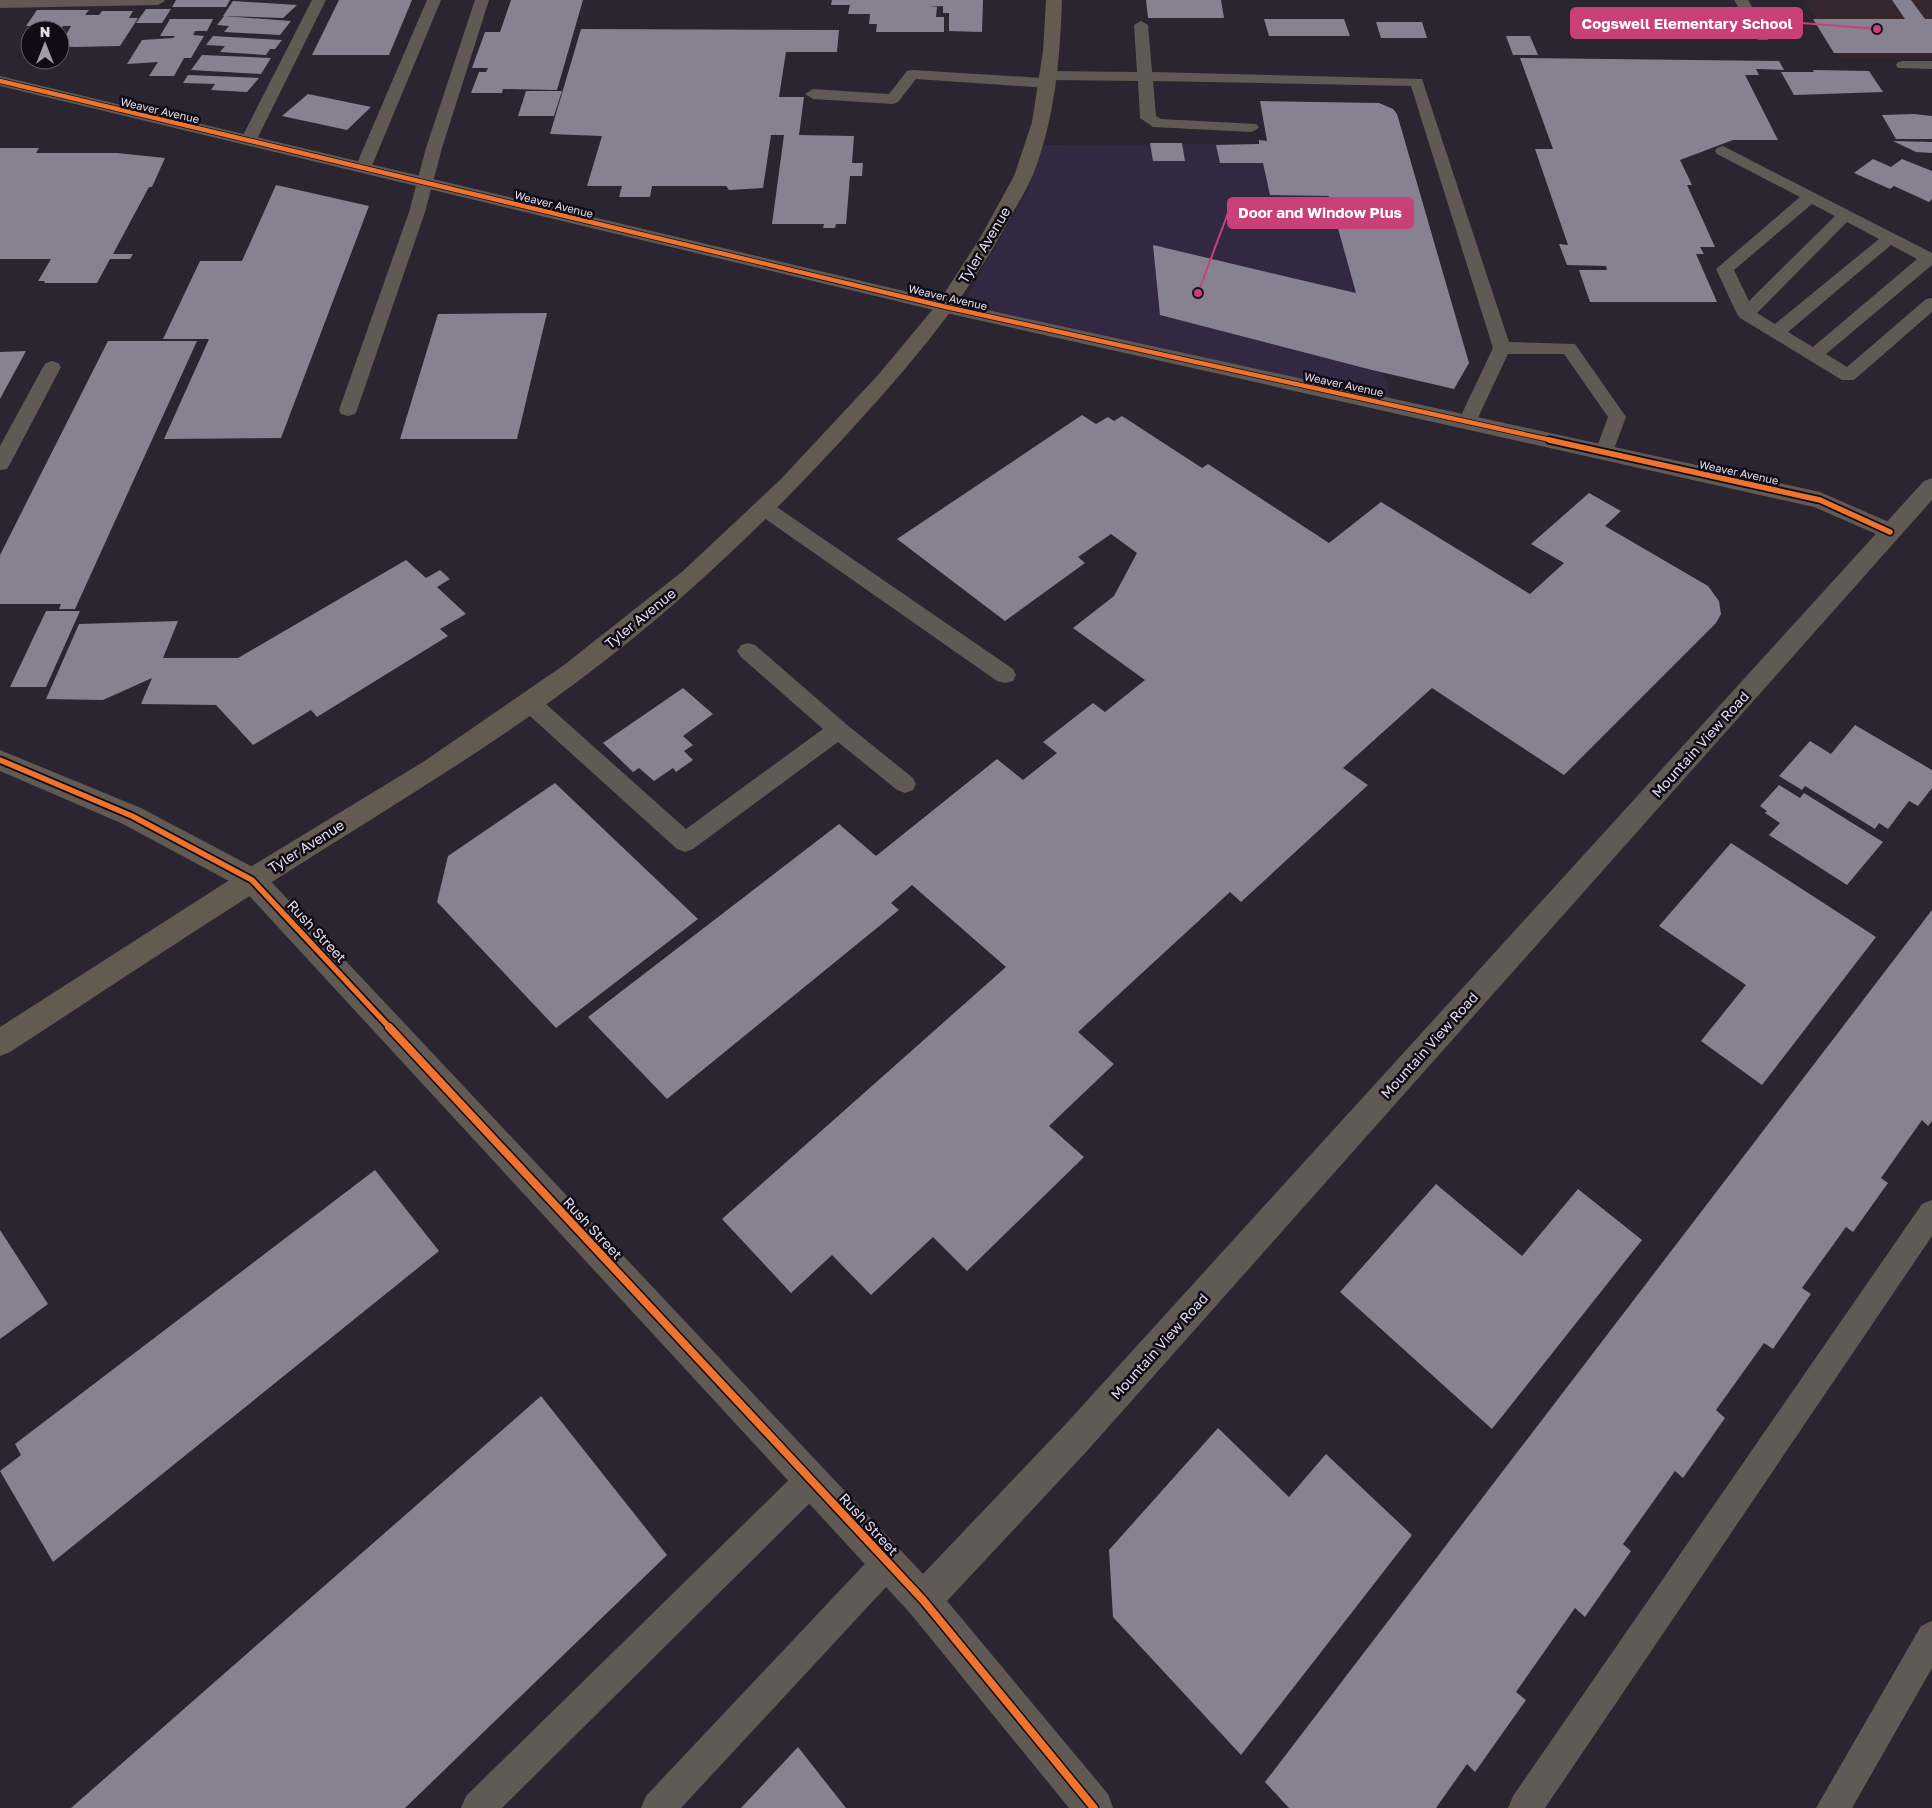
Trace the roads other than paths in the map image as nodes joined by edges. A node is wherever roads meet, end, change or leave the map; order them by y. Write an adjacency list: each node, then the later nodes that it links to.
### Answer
1 (319, 0): 17 (lane)
2 (434, 0): 19 (lane)
3 (482, 0): 20 (lane)
4 (1054, 0): 13 (main road, Tyler Avenue)
5 (1741, 0): 9 (lane)
6 (158, 1): 7 (lane)
7 (0, 4)
8 (1141, 25): 12 (lane)
9 (1763, 37)
10 (1903, 65): 11 (lane)
11 (1932, 65)
12 (1143, 77): 13 (lane); 16 (lane); 29 (lane)
13 (1048, 79): 15 (lane); 26 (main road, Tyler Avenue)
14 (0, 81): 17 (street, Weaver Avenue)
15 (813, 94)
16 (1251, 126)
17 (248, 141): 19 (street, Weaver Avenue)
18 (1723, 151): 21 (lane)
19 (363, 168): 20 (street, Weaver Avenue)
20 (423, 182): 26 (street, Weaver Avenue); 32 (lane)
21 (1810, 197): 22 (lane); 27 (lane)
22 (1845, 215): 23 (lane); 27 (lane)
23 (1890, 238): 24 (lane); 28 (lane)
24 (1930, 259): 30 (lane)
25 (1932, 303): 30 (lane)
26 (946, 307): 33 (street, Weaver Avenue); 37 (main road, Tyler Avenue)
27 (1746, 314): 28 (lane)
28 (1776, 332): 30 (lane)
29 (1502, 348): 33 (lane); 34 (lane)
30 (1814, 355)
31 (52, 367): 35 (lane)
32 (348, 410)
33 (1467, 422): 34 (street, Weaver Avenue)
34 (1604, 452): 38 (street, Weaver Avenue)
35 (0, 464)
36 (1930, 492): 38 (street, Mountain View Road)
37 (764, 508): 40 (lane); 41 (main road, Tyler Avenue)
38 (1890, 532): 50 (street, Mountain View Road)
39 (748, 652): 42 (lane)
40 (1005, 675)
41 (529, 702): 42 (lane); 45 (main road, Tyler Avenue)
42 (838, 730): 44 (lane)
43 (0, 760): 45 (street, Rush Street)
44 (905, 784)
45 (252, 880): 46 (main road, Tyler Avenue); 48 (street, Rush Street)
46 (0, 1043)
47 (1932, 1213): 55 (lane)
48 (811, 1480): 49 (street, Rush Street); 52 (lane)
49 (888, 1562): 50 (street, Rush Street); 53 (lane)
50 (923, 1600): 54 (street, Rush Street)
51 (1932, 1637): 56 (lane)
52 (478, 1808)
53 (658, 1808)
54 (1094, 1808)
55 (1525, 1808)
56 (1833, 1808)

